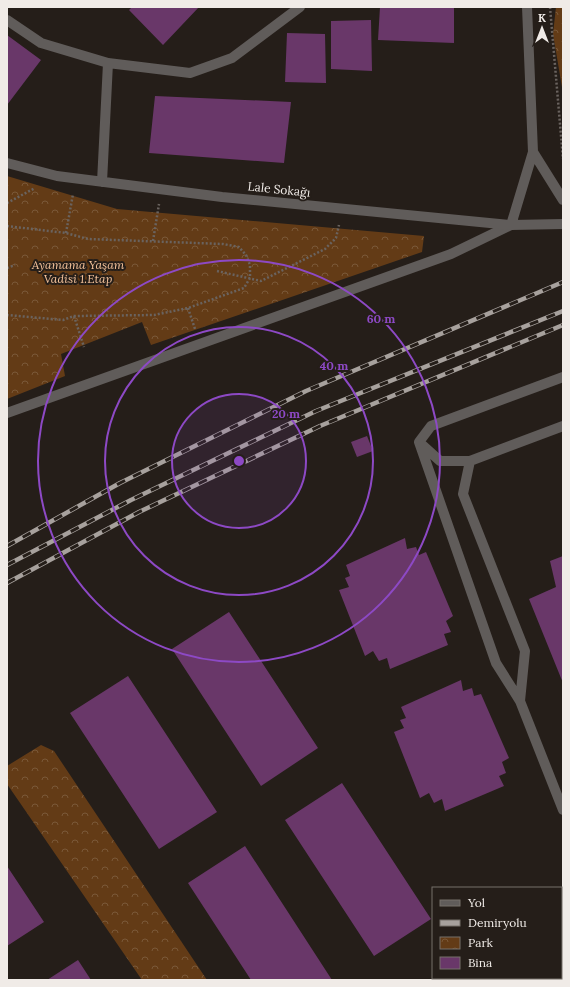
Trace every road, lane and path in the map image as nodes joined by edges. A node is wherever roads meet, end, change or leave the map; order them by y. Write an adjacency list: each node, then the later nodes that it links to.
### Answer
1 (300, 7): 5 (street)
2 (527, 7): 6 (street)
3 (550, 7): 7 (path)
4 (7, 20): 5 (street)
5 (108, 63): 11 (street)
6 (533, 152): 13 (street); 18 (street)
7 (563, 159)
8 (7, 163): 9 (street, Lale Sokağı)
9 (57, 176): 10 (street, Lale Sokağı); 14 (path)
10 (76, 179): 11 (street, Lale Sokağı); 19 (path)
11 (102, 182): 12 (street, Lale Sokağı)
12 (161, 189): 15 (street, Lale Sokağı); 20 (path)
13 (563, 200)
14 (7, 203)
15 (344, 209): 18 (street, Lale Sokağı); 24 (path)
16 (563, 224): 18 (street, Lale Sokağı)
17 (7, 226): 19 (path)
18 (511, 226): 31 (street)
19 (66, 233): 20 (path)
20 (153, 242): 24 (path)
21 (15, 265): 22 (path)
22 (7, 268)
23 (217, 271): 24 (path)
24 (250, 278): 25 (path)
25 (188, 308): 27 (path); 28 (path)
26 (7, 315): 27 (path)
27 (74, 316): 29 (path)
28 (196, 334)
29 (84, 347)
30 (562, 378): 33 (street)
31 (7, 413)
32 (563, 426): 34 (street)
33 (419, 442): 34 (street); 35 (street)
34 (470, 461): 35 (street)
35 (520, 701): 36 (street)
36 (563, 810)

